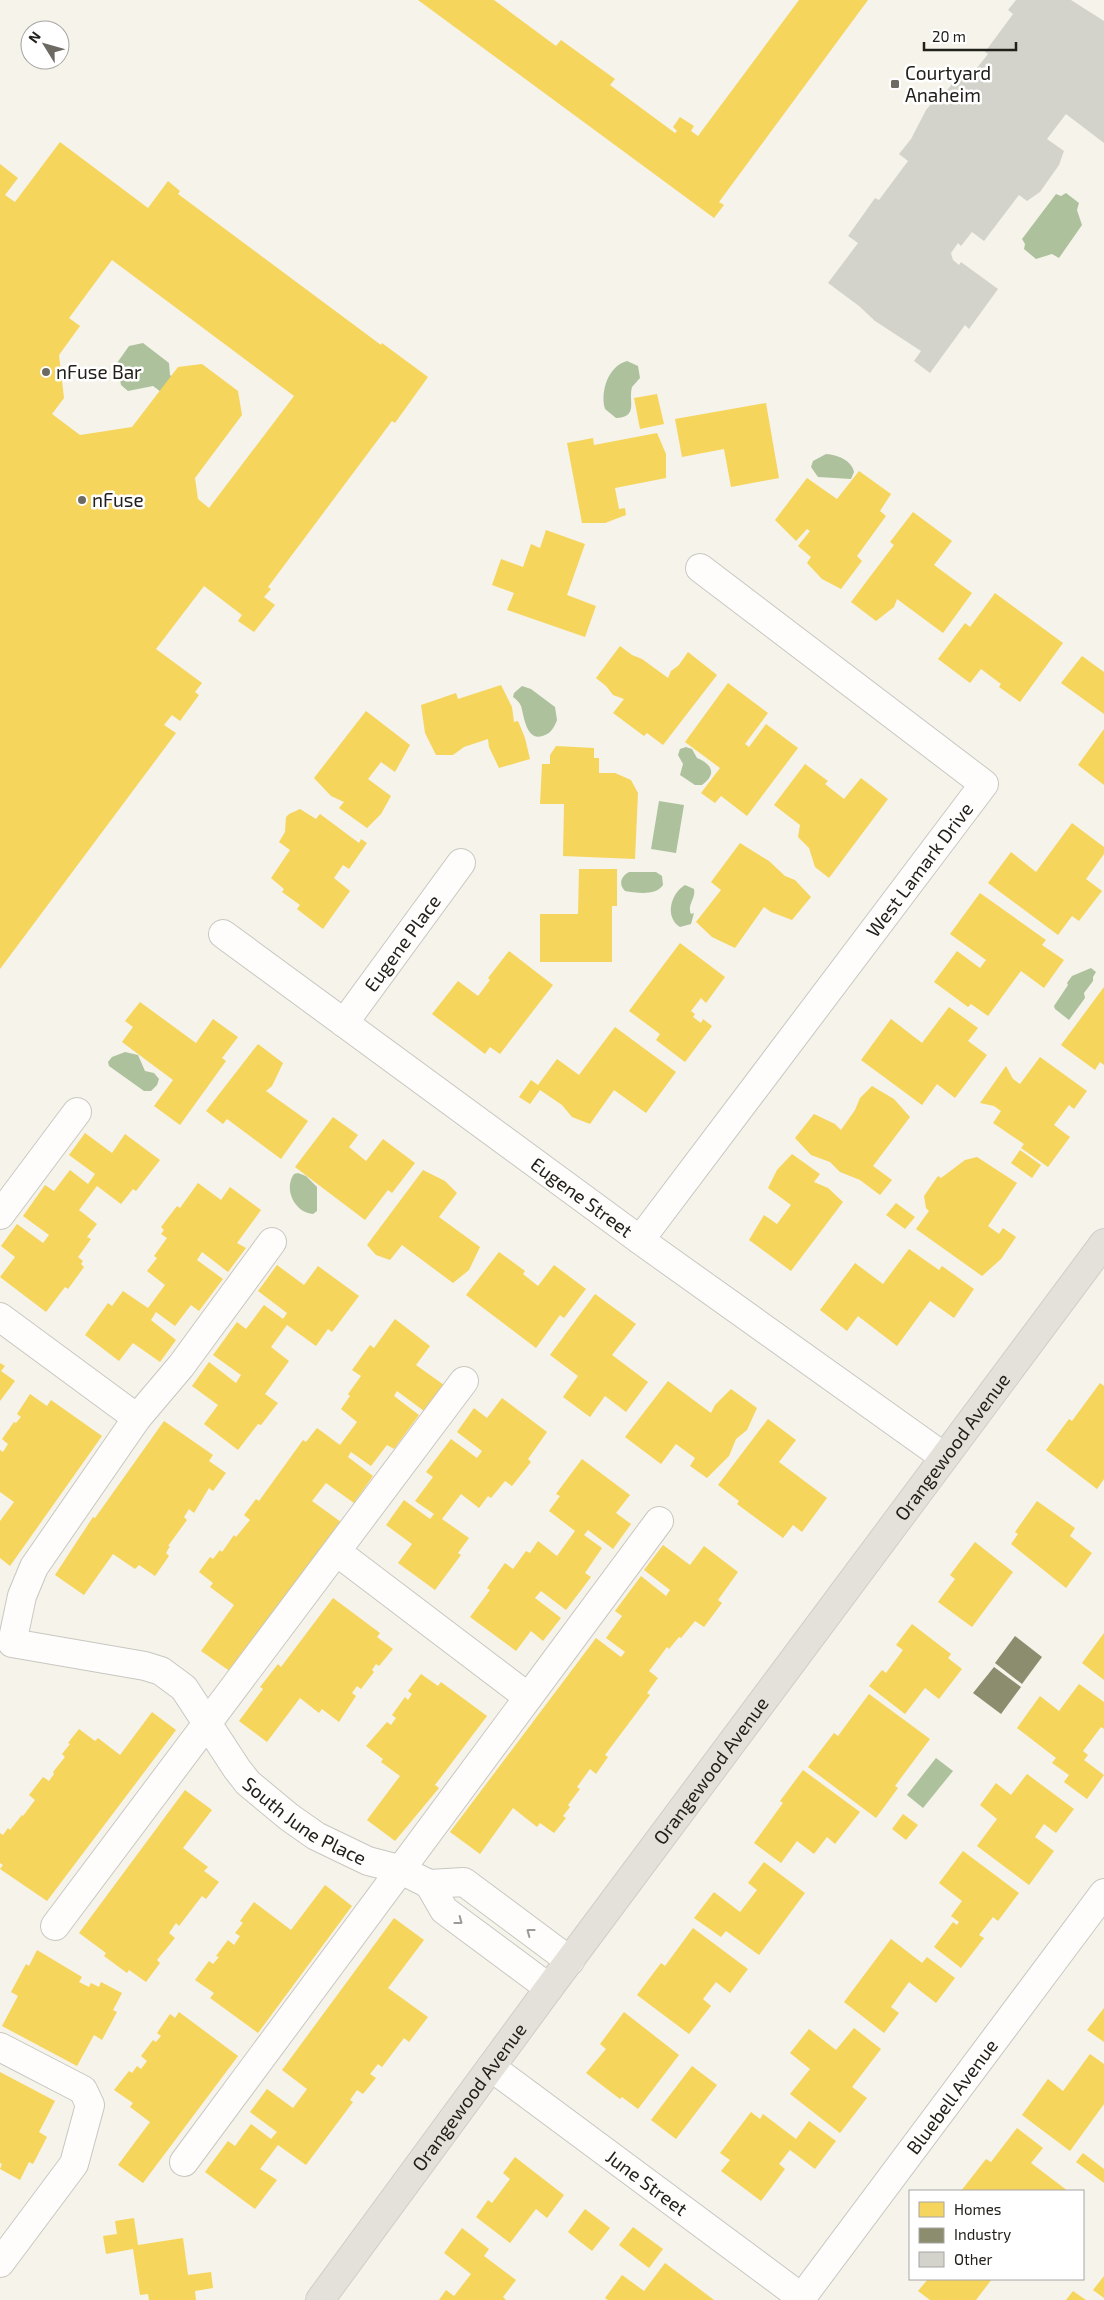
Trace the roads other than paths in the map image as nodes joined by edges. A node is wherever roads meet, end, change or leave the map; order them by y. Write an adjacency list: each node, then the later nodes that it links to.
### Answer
1 (700, 568): 7 (street, West Lamark Drive)
2 (462, 863): 4 (street, Eugene Place)
3 (222, 934): 4 (street, Eugene Street)
4 (344, 1023): 7 (street, Eugene Street)
5 (77, 1112): 6 (street)
6 (0, 1216)
7 (640, 1240): 13 (street, Eugene Street)
8 (272, 1242): 12 (street)
9 (1104, 1243): 13 (main road, Orangewood Avenue)
10 (0, 1317): 12 (street)
11 (464, 1381): 15 (street)
12 (137, 1418): 17 (street, South June Place)
13 (944, 1457): 22 (main road, Orangewood Avenue)
14 (659, 1521): 16 (street)
15 (337, 1552): 16 (street); 17 (street)
16 (528, 1697): 18 (street)
17 (207, 1724): 18 (street, South June Place); 21 (street)
18 (399, 1869): 19 (street, South June Place); 26 (street)
19 (429, 1884): 22 (street, South June Place, one-way to 19); 23 (street, one-way to 23)
20 (1104, 1893): 28 (street, Bluebell Avenue)
21 (55, 1926)
22 (570, 1961): 23 (main road, Orangewood Avenue)
23 (549, 1988): 25 (main road, Orangewood Avenue)
24 (0, 2047): 27 (street)
25 (491, 2067): 28 (street, June Street); 29 (main road, Orangewood Avenue)
26 (184, 2162)
27 (0, 2263)
28 (801, 2299)
29 (320, 2300)

